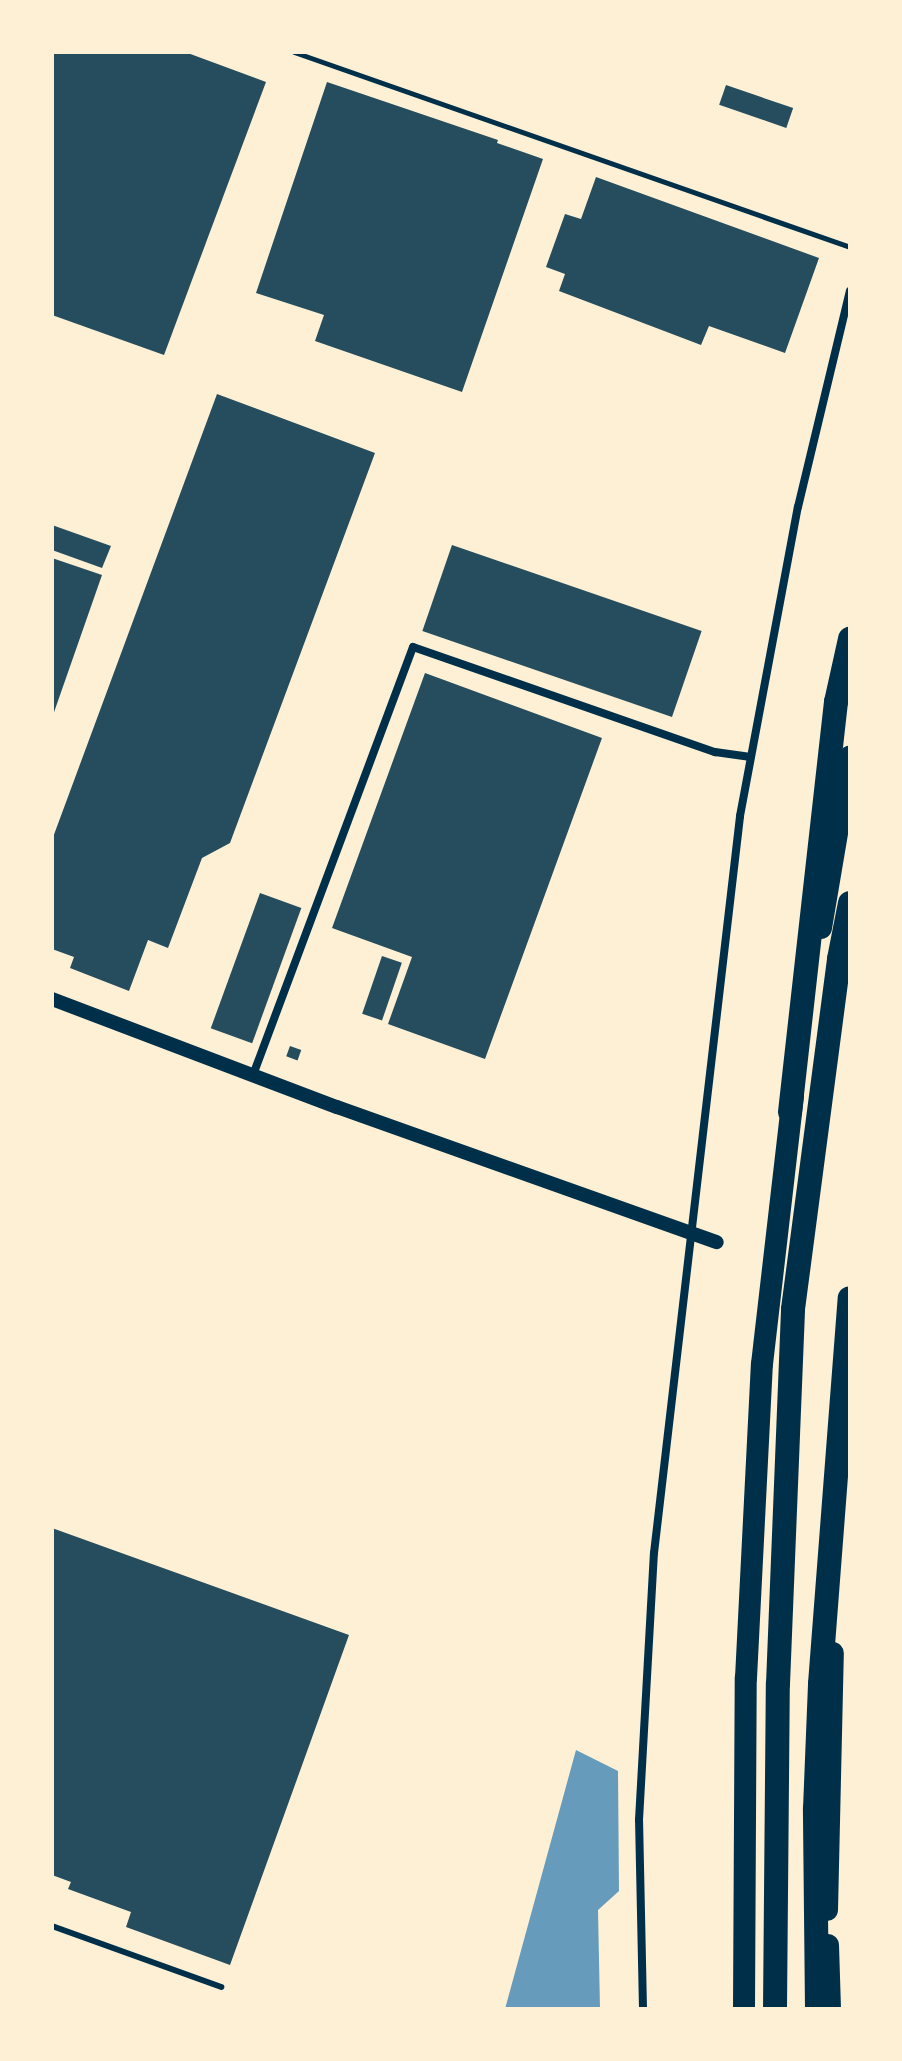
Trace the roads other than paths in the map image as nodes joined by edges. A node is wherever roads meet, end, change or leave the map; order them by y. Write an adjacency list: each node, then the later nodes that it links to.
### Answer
1 (850, 291): 4 (street)
2 (850, 639): 8 (highway)
3 (850, 756): 8 (highway)
4 (751, 757): 7 (street); 9 (street)
5 (850, 903): 18 (highway)
6 (52, 999): 7 (street)
7 (253, 1075): 9 (street)
8 (790, 1112): 17 (highway)
9 (691, 1234): 10 (street); 16 (street)
10 (717, 1242)
11 (850, 1298): 19 (highway)
12 (850, 1420): 13 (highway)
13 (842, 1578): 20 (highway)
14 (52, 1926): 15 (lane)
15 (221, 1987)
16 (643, 2009)
17 (744, 2009)
18 (775, 2009)
19 (817, 2009)
20 (830, 2009)

